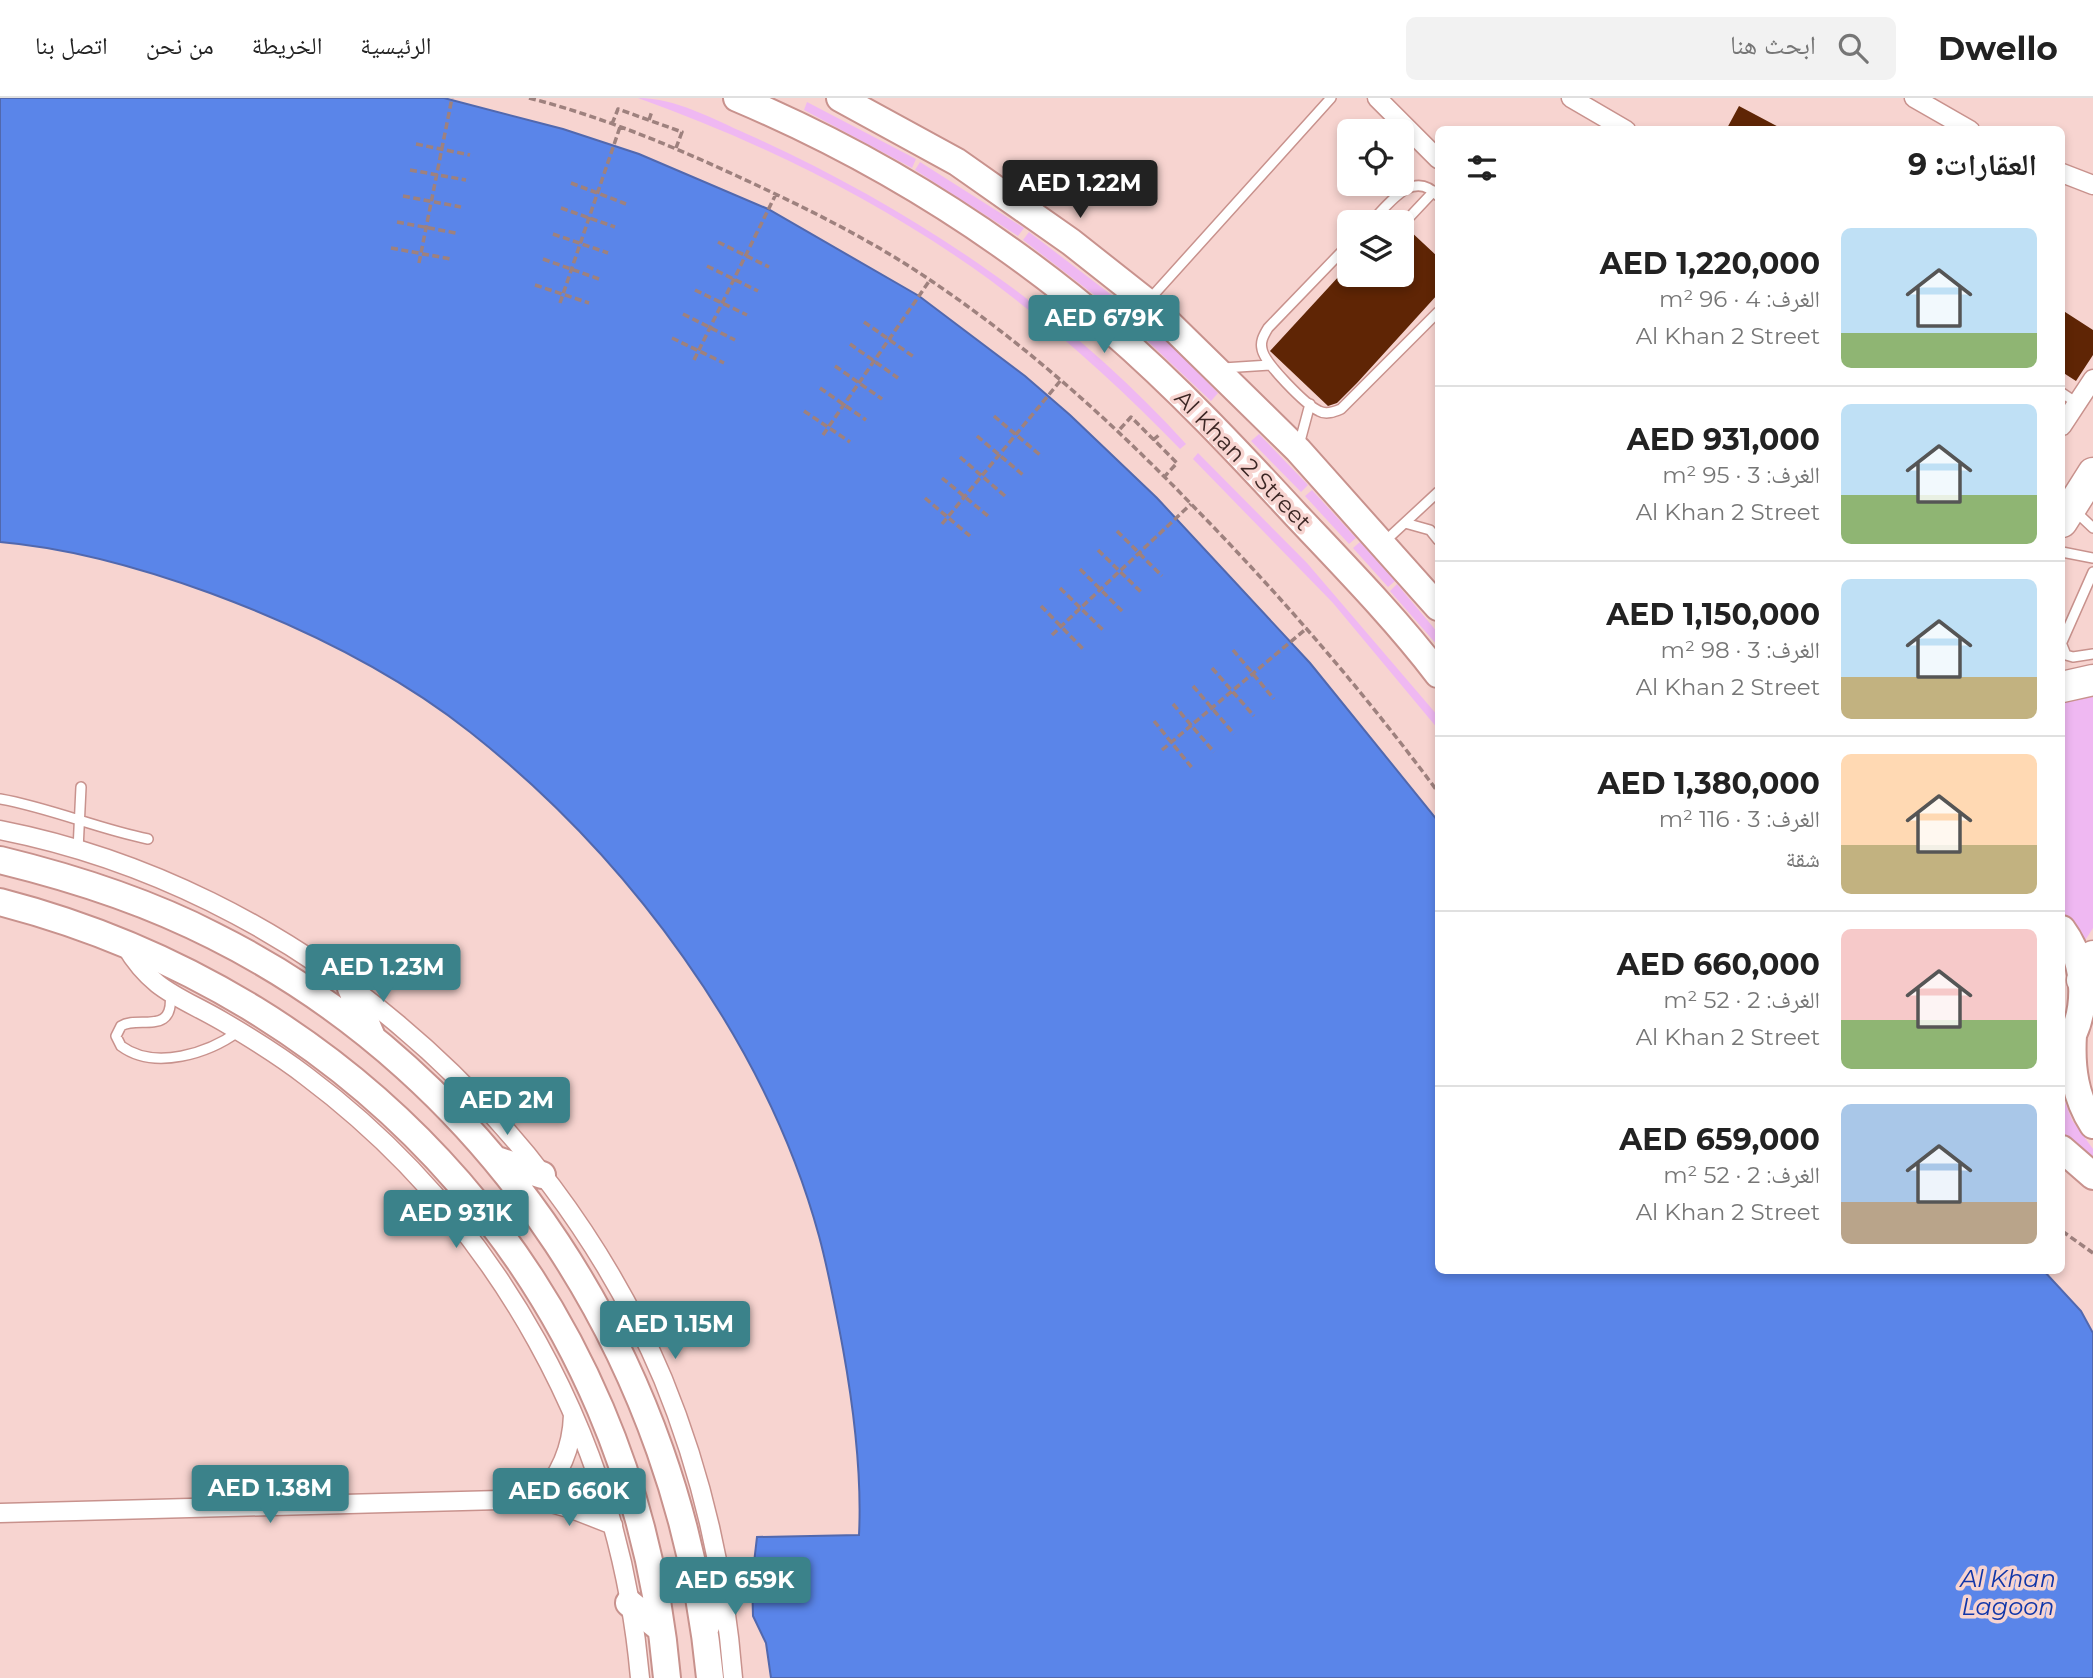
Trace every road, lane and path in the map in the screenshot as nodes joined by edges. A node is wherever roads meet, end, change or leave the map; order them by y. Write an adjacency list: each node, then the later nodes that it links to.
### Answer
1 (452, 98): 17 (path)
2 (529, 98): 11 (path)
3 (737, 98): 153 (street, Al Khan 2 Street)
4 (840, 98): 63 (street, Al Khan 2 Street)
5 (1331, 98): 63 (lane)
6 (1377, 98): 19 (street)
7 (1571, 98): 12 (street)
8 (1914, 98): 13 (street)
9 (652, 111): 10 (path)
10 (649, 120): 11 (path); 16 (path)
11 (612, 124): 14 (path)
12 (1619, 126)
13 (1963, 126)
14 (620, 127): 16 (path); 26 (path)
15 (416, 144): 17 (path)
16 (676, 148): 28 (path)
17 (443, 149): 18 (path); 21 (path)
18 (471, 155)
19 (1435, 156)
20 (410, 170): 21 (path)
21 (437, 175): 23 (path); 31 (path)
22 (2065, 175): 25 (street)
23 (466, 180)
24 (571, 183): 26 (path)
25 (2090, 188)
26 (598, 193): 32 (path); 37 (path)
27 (1435, 193): 35 (lane)
28 (776, 194): 48 (path); 58 (path)
29 (1435, 195): 36 (lane)
30 (404, 196): 31 (path)
31 (432, 201): 33 (path); 40 (path)
32 (626, 204)
33 (461, 207)
34 (561, 208): 37 (path)
35 (1383, 210)
36 (1414, 214)
37 (589, 218): 39 (path); 44 (path)
38 (397, 222): 40 (path)
39 (615, 227)
40 (426, 228): 41 (path); 47 (path)
41 (456, 233)
42 (553, 234): 44 (path)
43 (718, 242): 48 (path)
44 (580, 243): 46 (path); 55 (path)
45 (391, 248): 47 (path)
46 (608, 253)
47 (421, 254): 50 (path); 52 (path)
48 (746, 255): 54 (path); 57 (path)
49 (1337, 256): 81 (lane)
50 (451, 259)
51 (543, 259): 55 (path)
52 (419, 263)
53 (707, 266): 57 (path)
54 (769, 267)
55 (571, 269): 56 (path); 62 (path)
56 (599, 279)
57 (734, 279): 61 (path); 66 (path)
58 (930, 280): 74 (path); 86 (path)
59 (535, 285): 62 (path)
60 (695, 290): 66 (path)
61 (758, 291)
62 (563, 294): 64 (path); 65 (path)
63 (1147, 302): 83 (street, Al Khan 2 Street)
64 (560, 303)
65 (589, 303)
66 (722, 303): 68 (path); 71 (path)
67 (683, 314): 71 (path)
68 (747, 315)
69 (1435, 315): 91 (lane)
70 (864, 322): 74 (path)
71 (710, 328): 73 (path); 76 (path)
72 (672, 338): 76 (path)
73 (735, 340)
74 (889, 340): 77 (path); 79 (path)
75 (849, 344): 79 (path)
76 (699, 351): 78 (path); 80 (path)
77 (914, 356)
78 (694, 360)
79 (874, 361): 84 (path); 87 (path)
80 (724, 363)
81 (1270, 365): 83 (lane); 91 (lane)
82 (835, 366): 87 (path)
83 (1214, 366): 104 (street, Al Khan 2 Street)
84 (898, 378)
85 (2093, 379): 89 (street)
86 (1062, 380): 97 (path); 99 (path)
87 (859, 383): 90 (path); 92 (path)
88 (820, 388): 92 (path)
89 (2069, 398)
90 (882, 400)
91 (1310, 404): 104 (lane)
92 (844, 405): 95 (path); 96 (path)
93 (804, 411): 96 (path)
94 (994, 416): 99 (path)
95 (866, 421)
96 (828, 427): 98 (path); 103 (path)
97 (1119, 430): 102 (path); 111 (path)
98 (823, 435)
99 (1016, 435): 105 (path); 106 (path)
100 (1159, 435): 102 (path)
101 (977, 436): 105 (path)
102 (1153, 440): 111 (path)
103 (850, 442)
104 (1298, 450): 127 (street, Al Khan 2 Street)
105 (999, 455): 109 (path); 110 (path)
106 (1040, 455)
107 (960, 457): 110 (path)
108 (2093, 473): 118 (main road)
109 (1023, 475)
110 (982, 476): 114 (path); 115 (path)
111 (1165, 476): 117 (path)
112 (942, 478): 115 (path)
113 (1435, 495): 121 (lane)
114 (1005, 496)
115 (964, 497): 119 (path); 120 (path)
116 (925, 498): 120 (path)
117 (1191, 504): 129 (path); 144 (path)
118 (2066, 514): 123 (lane)
119 (988, 516)
120 (947, 517): 122 (path); 125 (path)
121 (1405, 523): 126 (lane); 127 (lane)
122 (942, 524)
123 (2093, 528)
124 (1118, 531): 129 (path)
125 (971, 536)
126 (1435, 536)
127 (1381, 544): 139 (street, Al Khan 2 Street)
128 (1098, 550): 133 (path)
129 (1139, 553): 133 (path); 135 (path)
130 (2065, 553): 131 (lane)
131 (2093, 558)
132 (1080, 569): 137 (path)
133 (1120, 571): 137 (path); 138 (path)
134 (2093, 572): 147 (lane)
135 (1162, 576)
136 (1060, 588): 141 (path)
137 (1100, 589): 141 (path); 142 (path)
138 (1143, 594)
139 (1435, 604)
140 (1041, 606): 143 (path)
141 (1081, 608): 143 (path); 145 (path)
142 (1124, 613)
143 (1061, 626): 146 (path); 149 (path)
144 (1307, 628): 154 (path); 171 (path)
145 (1105, 632)
146 (1052, 635)
147 (2065, 636)
148 (1233, 650): 154 (path)
149 (1085, 651)
150 (2065, 652): 151 (lane)
151 (2093, 654)
152 (1212, 668): 158 (path)
153 (1435, 670)
154 (1252, 673): 158 (path); 159 (path)
155 (2093, 680): 157 (main road)
156 (1193, 686): 161 (path)
157 (2065, 686)
158 (1232, 691): 161 (path); 162 (path)
159 (1275, 699)
160 (1173, 704): 164 (path)
161 (1212, 708): 164 (path); 165 (path)
162 (1254, 716)
163 (1154, 722): 166 (path)
164 (1191, 725): 166 (path); 168 (path)
165 (1234, 734)
166 (1171, 742): 167 (path); 169 (path)
167 (1161, 750)
168 (1214, 752)
169 (1193, 769)
170 (81, 787): 173 (lane)
171 (1435, 788)
172 (0, 799): 173 (lane)
173 (80, 818): 175 (lane); 176 (lane)
174 (0, 830): 176 (street)
175 (148, 839)
176 (78, 850): 182 (street)
177 (0, 860): 185 (street)
178 (0, 902): 180 (street)
179 (2065, 934): 181 (street)
180 (123, 942): 183 (street); 200 (street)
181 (2087, 968): 186 (street)
182 (351, 988): 185 (street); 190 (street)
183 (170, 993): 184 (street); 184 (lane)
184 (239, 1031): 194 (street)
185 (373, 1039): 189 (street)
186 (2067, 1044): 187 (street)
187 (2093, 1125)
188 (2065, 1152): 191 (street)
189 (496, 1160): 190 (street); 201 (street)
190 (542, 1175): 198 (street)
191 (2093, 1176)
192 (2065, 1233): 193 (path)
193 (2093, 1253)
194 (573, 1412): 195 (street); 197 (street)
195 (537, 1499): 196 (street); 197 (street)
196 (1, 1512)
197 (613, 1525): 199 (street)
198 (722, 1586): 201 (street); 205 (street)
199 (629, 1603): 200 (street); 202 (street)
200 (661, 1629): 203 (street)
201 (704, 1631): 204 (street)
202 (640, 1678)
203 (667, 1678)
204 (710, 1678)
205 (733, 1678)

